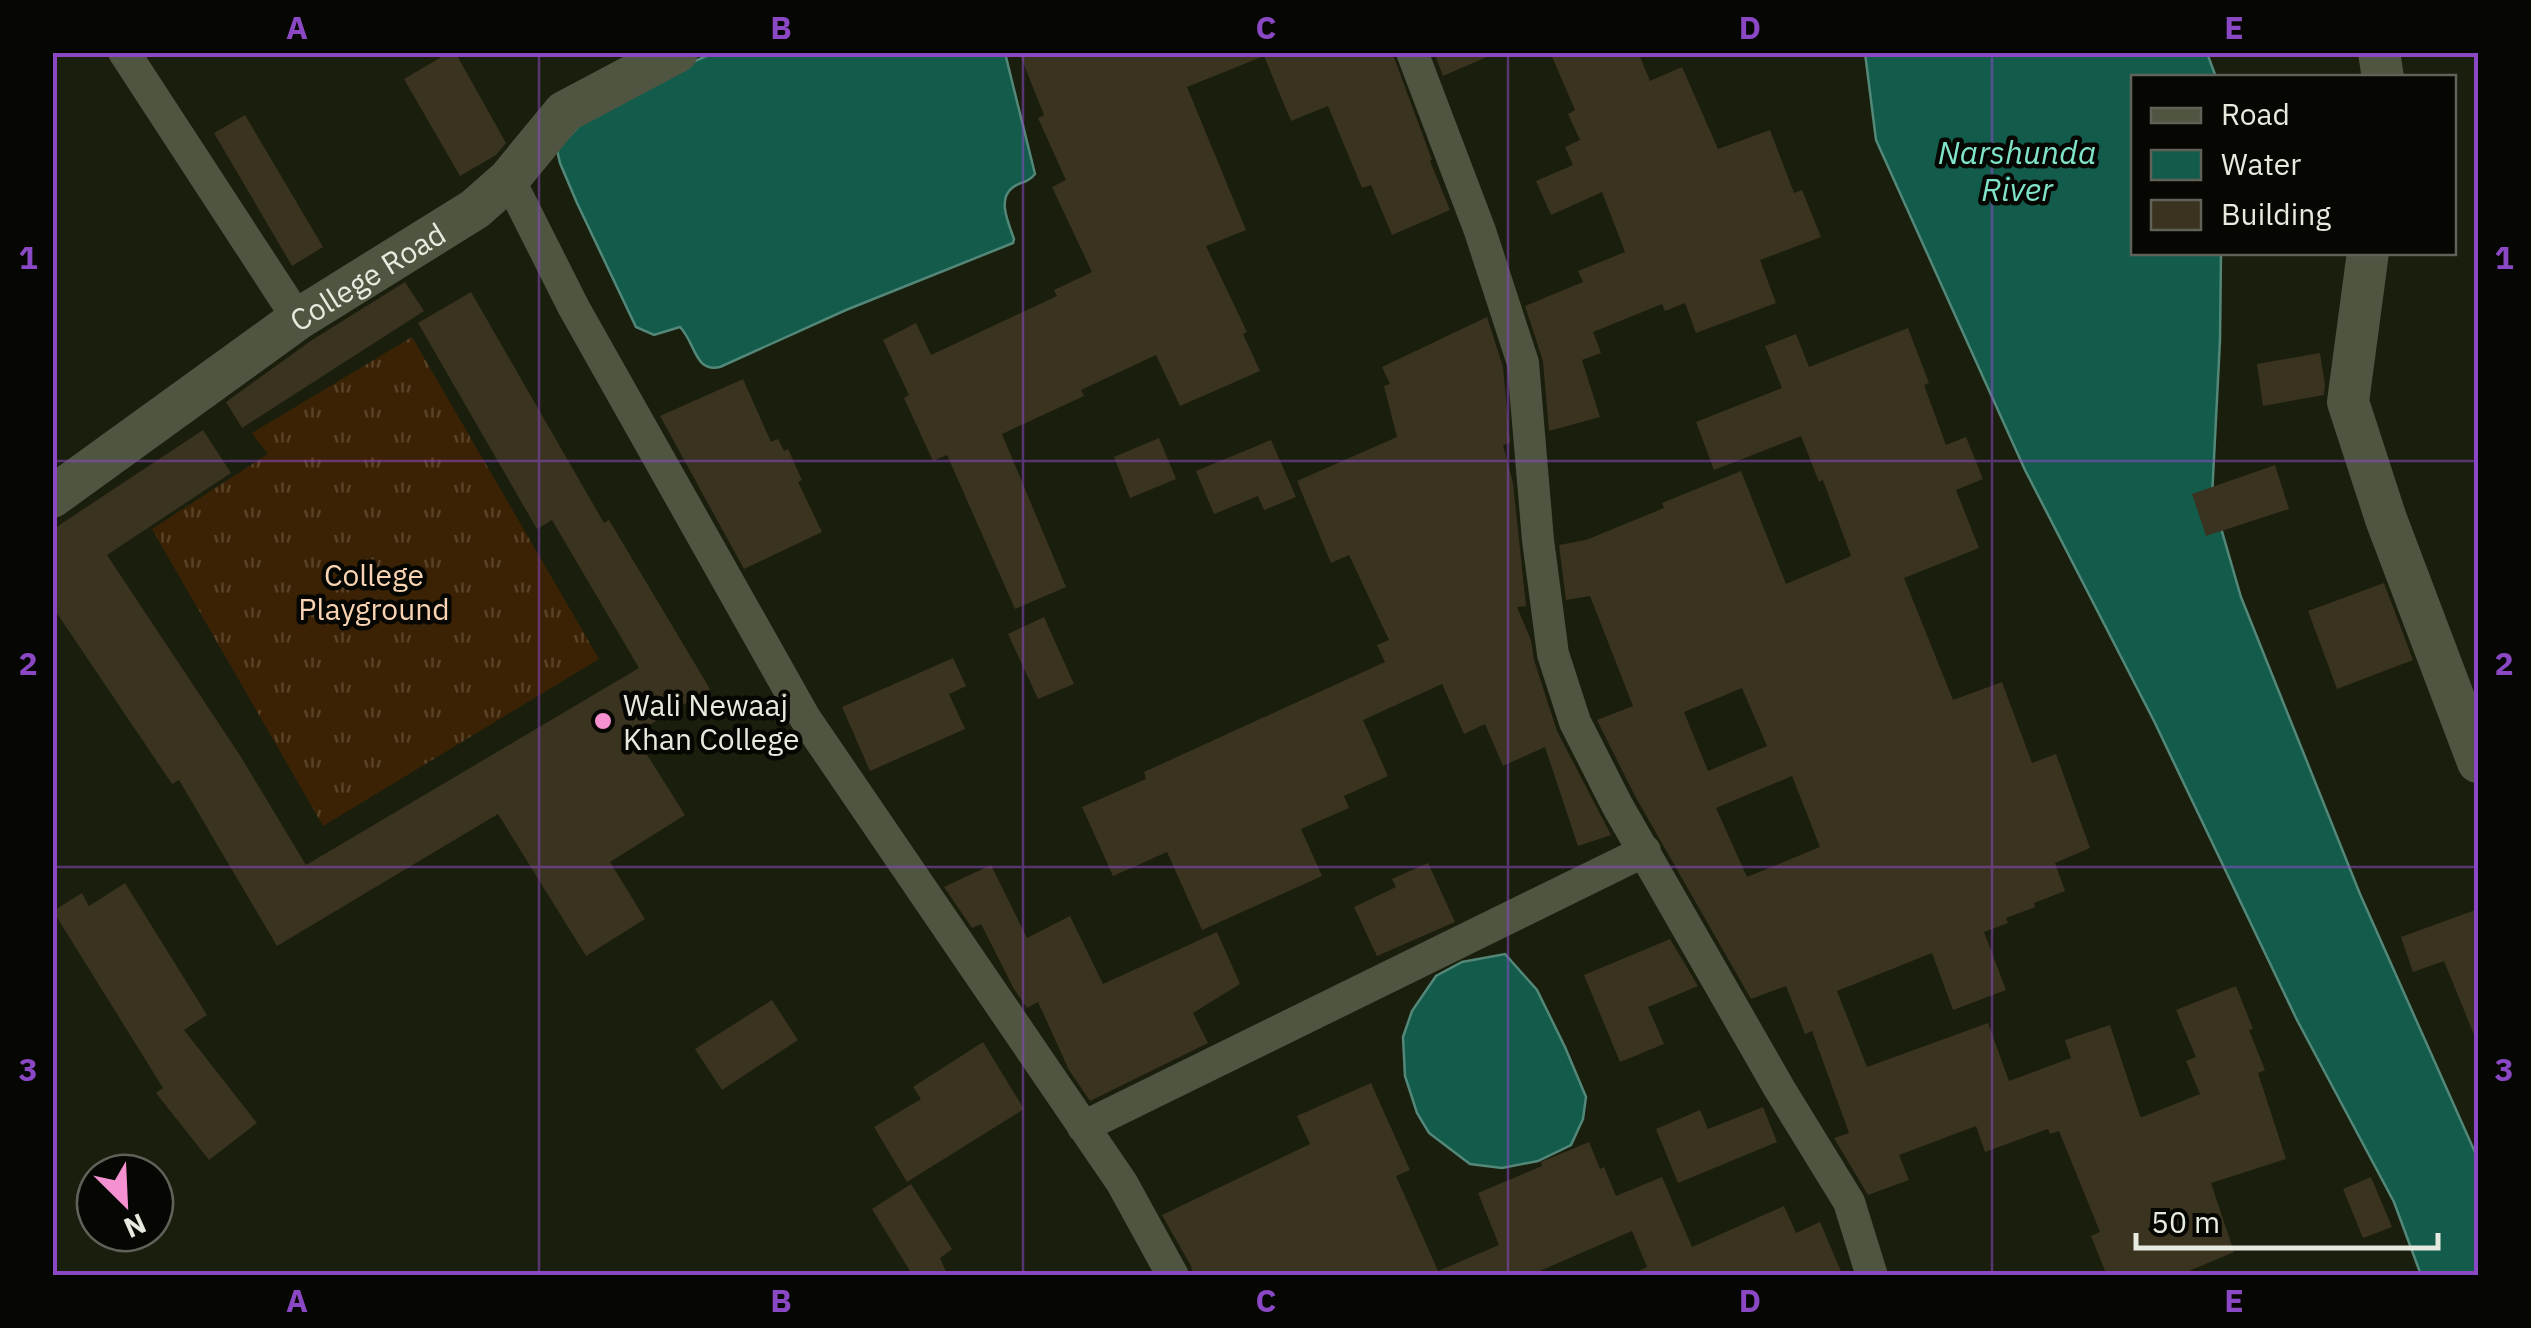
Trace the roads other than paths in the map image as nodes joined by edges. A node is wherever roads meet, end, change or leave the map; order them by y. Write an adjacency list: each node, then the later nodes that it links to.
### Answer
1 (124, 52): 6 (street)
2 (677, 52): 4 (street, College Road)
3 (1412, 52): 9 (street)
4 (509, 179): 6 (street, College Road); 10 (street)
5 (2368, 255): 8 (street)
6 (298, 319): 7 (street, College Road)
7 (52, 497)
8 (2478, 762)
9 (1645, 851): 10 (street); 12 (street)
10 (1083, 1127): 11 (street)
11 (1173, 1276)
12 (1872, 1276)

